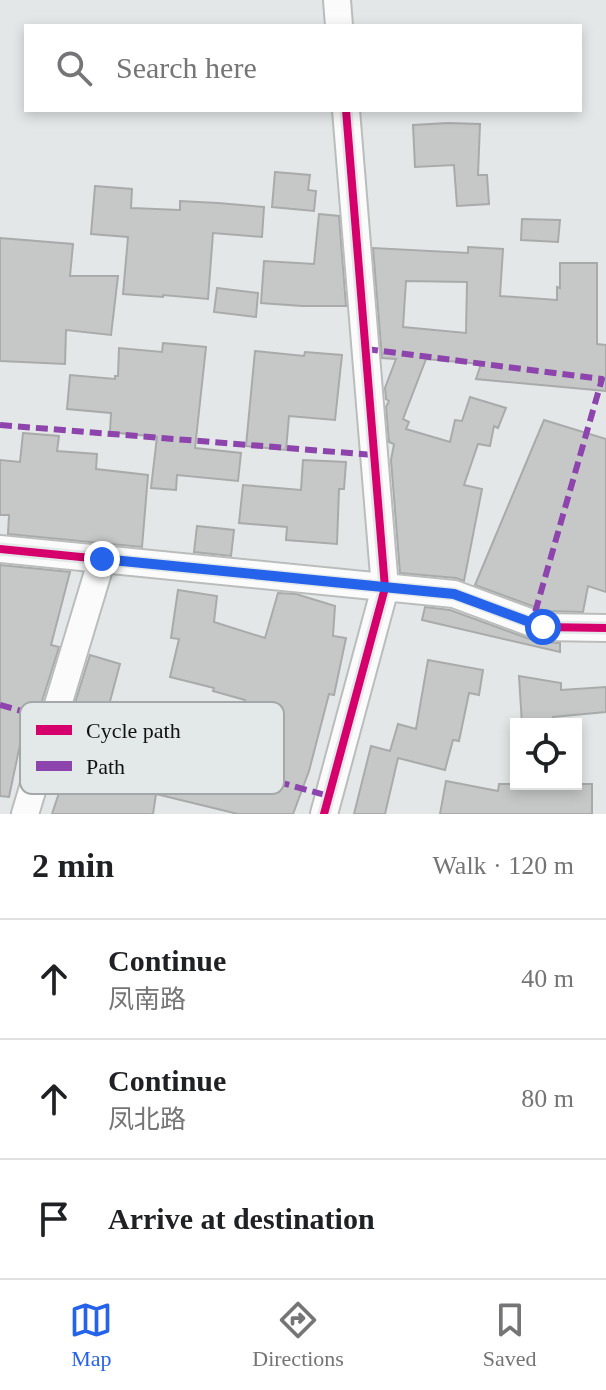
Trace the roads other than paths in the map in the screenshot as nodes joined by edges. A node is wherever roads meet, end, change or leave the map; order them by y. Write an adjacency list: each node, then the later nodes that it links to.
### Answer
1 (337, 0): 2 (street)
2 (339, 24)
3 (346, 112): 6 (street)
4 (0, 549): 5 (street)
5 (102, 559): 6 (street); 8 (street)
6 (385, 588): 7 (street); 11 (street)
7 (606, 628)
8 (59, 702)
9 (31, 794): 10 (street)
10 (25, 814)
11 (324, 814)

